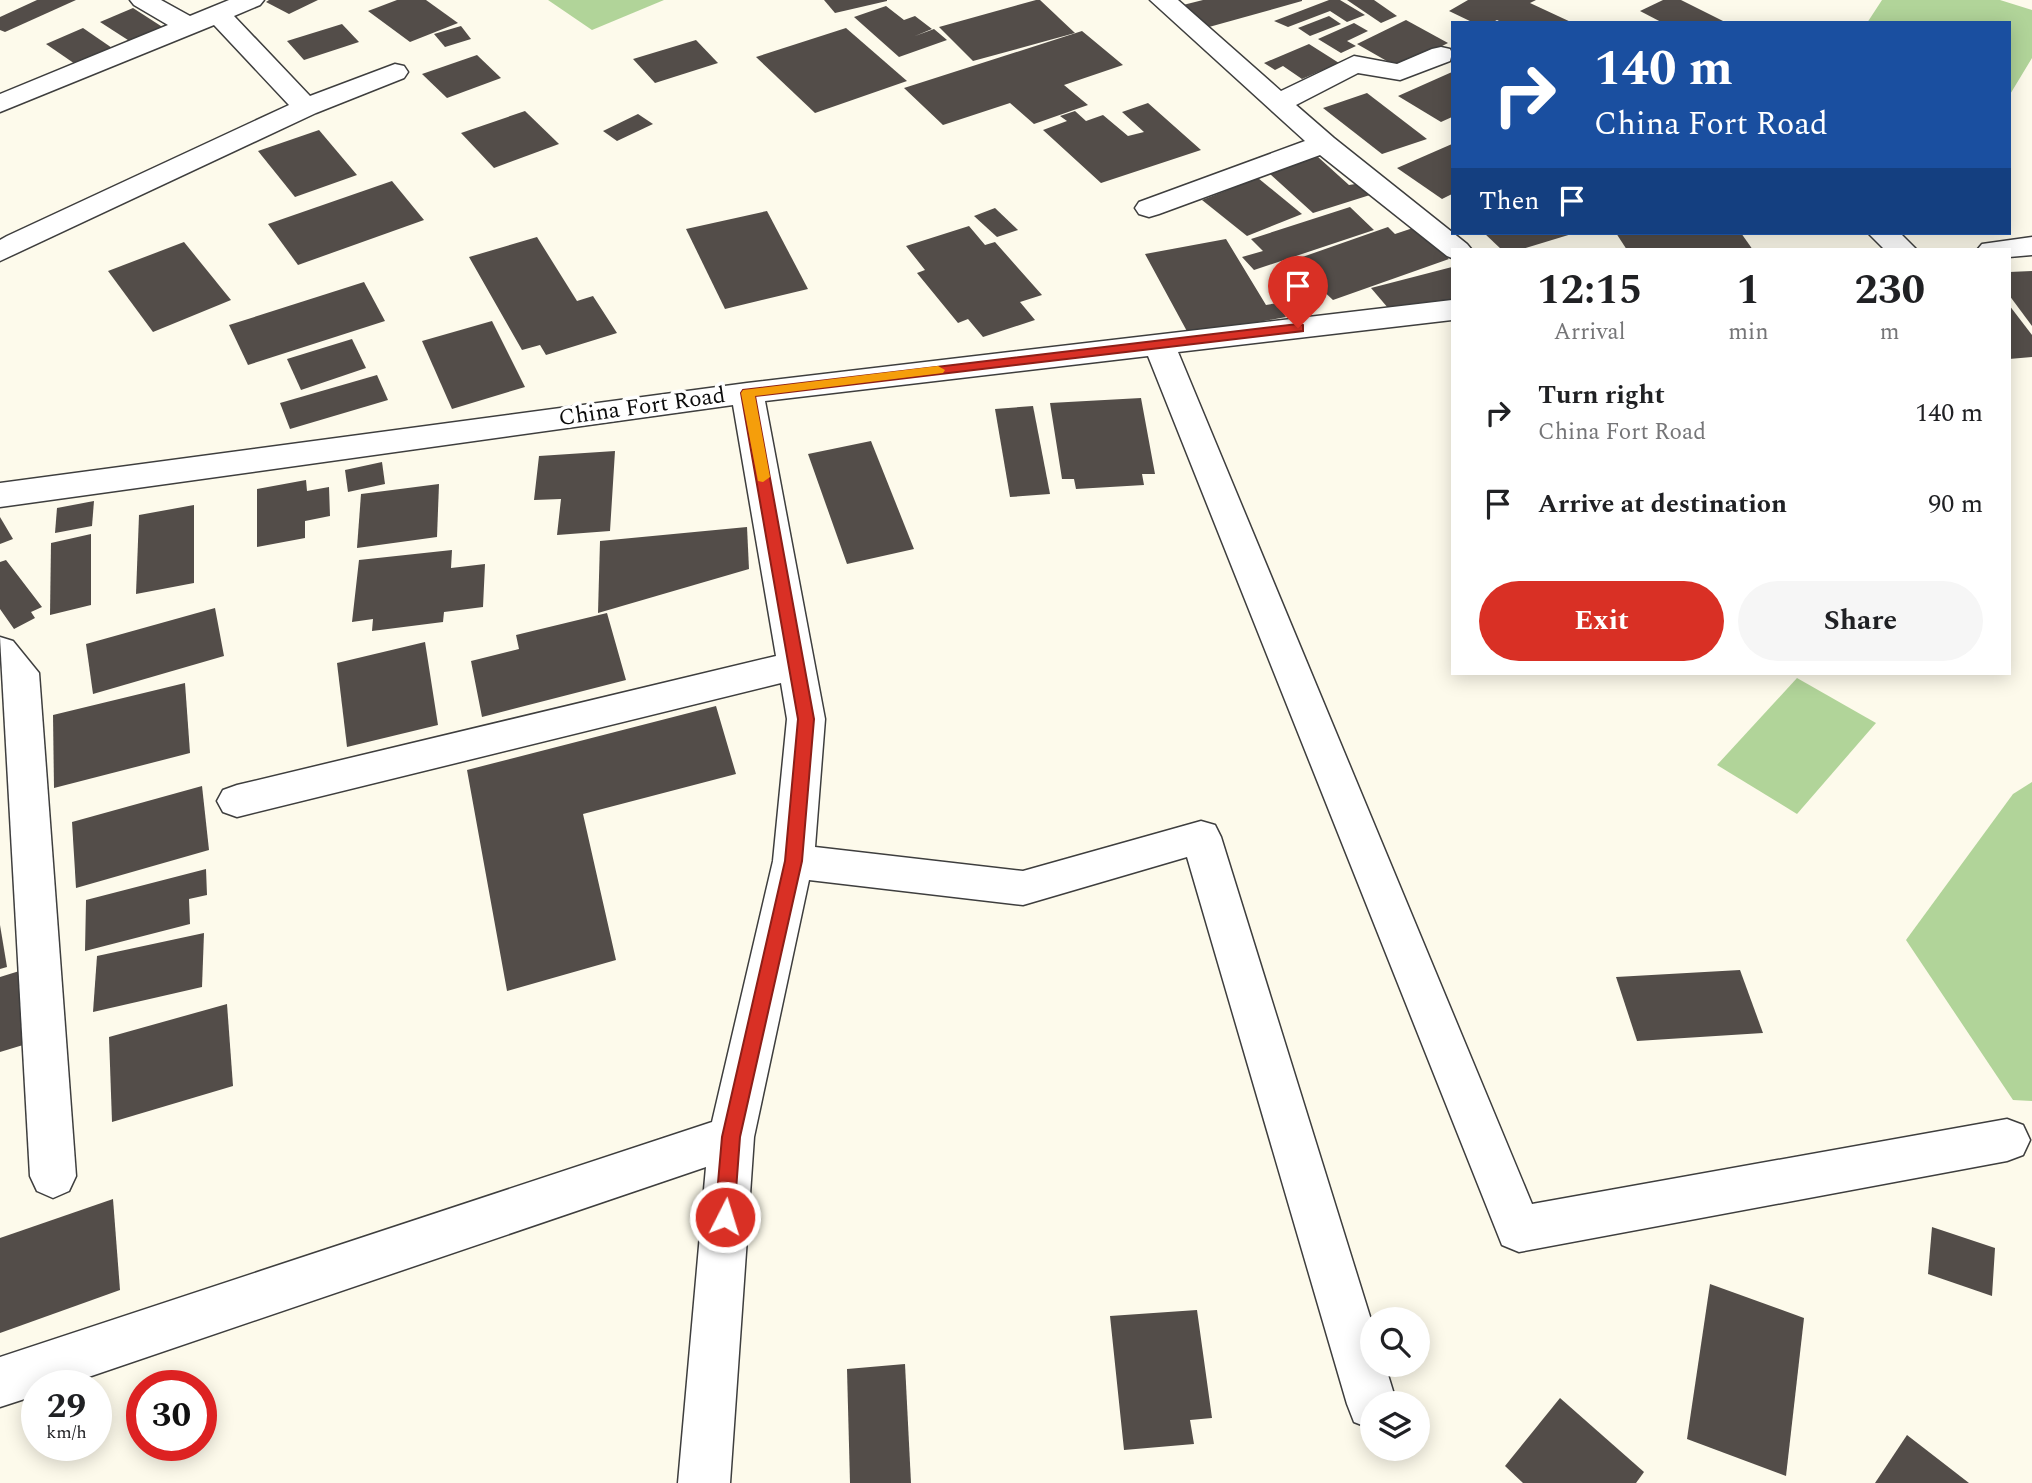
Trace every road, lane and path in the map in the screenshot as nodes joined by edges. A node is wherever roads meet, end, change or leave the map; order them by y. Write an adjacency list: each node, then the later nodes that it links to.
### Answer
1 (143, 0): 5 (street)
2 (251, 0): 4 (street)
3 (1163, 0): 9 (street)
4 (218, 14): 5 (street); 10 (street)
5 (188, 26): 8 (street)
6 (1441, 55): 9 (street)
7 (395, 72): 10 (street)
8 (0, 104)
9 (1277, 104): 11 (street)
10 (306, 107): 18 (street)
11 (1324, 144): 12 (street); 15 (street)
12 (1149, 208)
13 (1885, 235): 16 (street)
14 (2032, 246): 17 (street)
15 (1454, 248)
16 (1900, 248)
17 (2011, 248)
18 (0, 252)
19 (1451, 310): 20 (street, China Fort Road)
20 (1159, 344): 21 (street, China Fort Road); 28 (street)
21 (747, 393): 22 (street, China Fort Road); 24 (street)
22 (0, 495)
23 (0, 651): 29 (street)
24 (797, 665): 25 (street); 26 (street)
25 (237, 801)
26 (793, 861): 27 (street); 31 (street)
27 (731, 1137): 30 (street); 32 (street)
28 (2007, 1140)
29 (53, 1176)
30 (0, 1382)
31 (1368, 1391)
32 (704, 1483)

